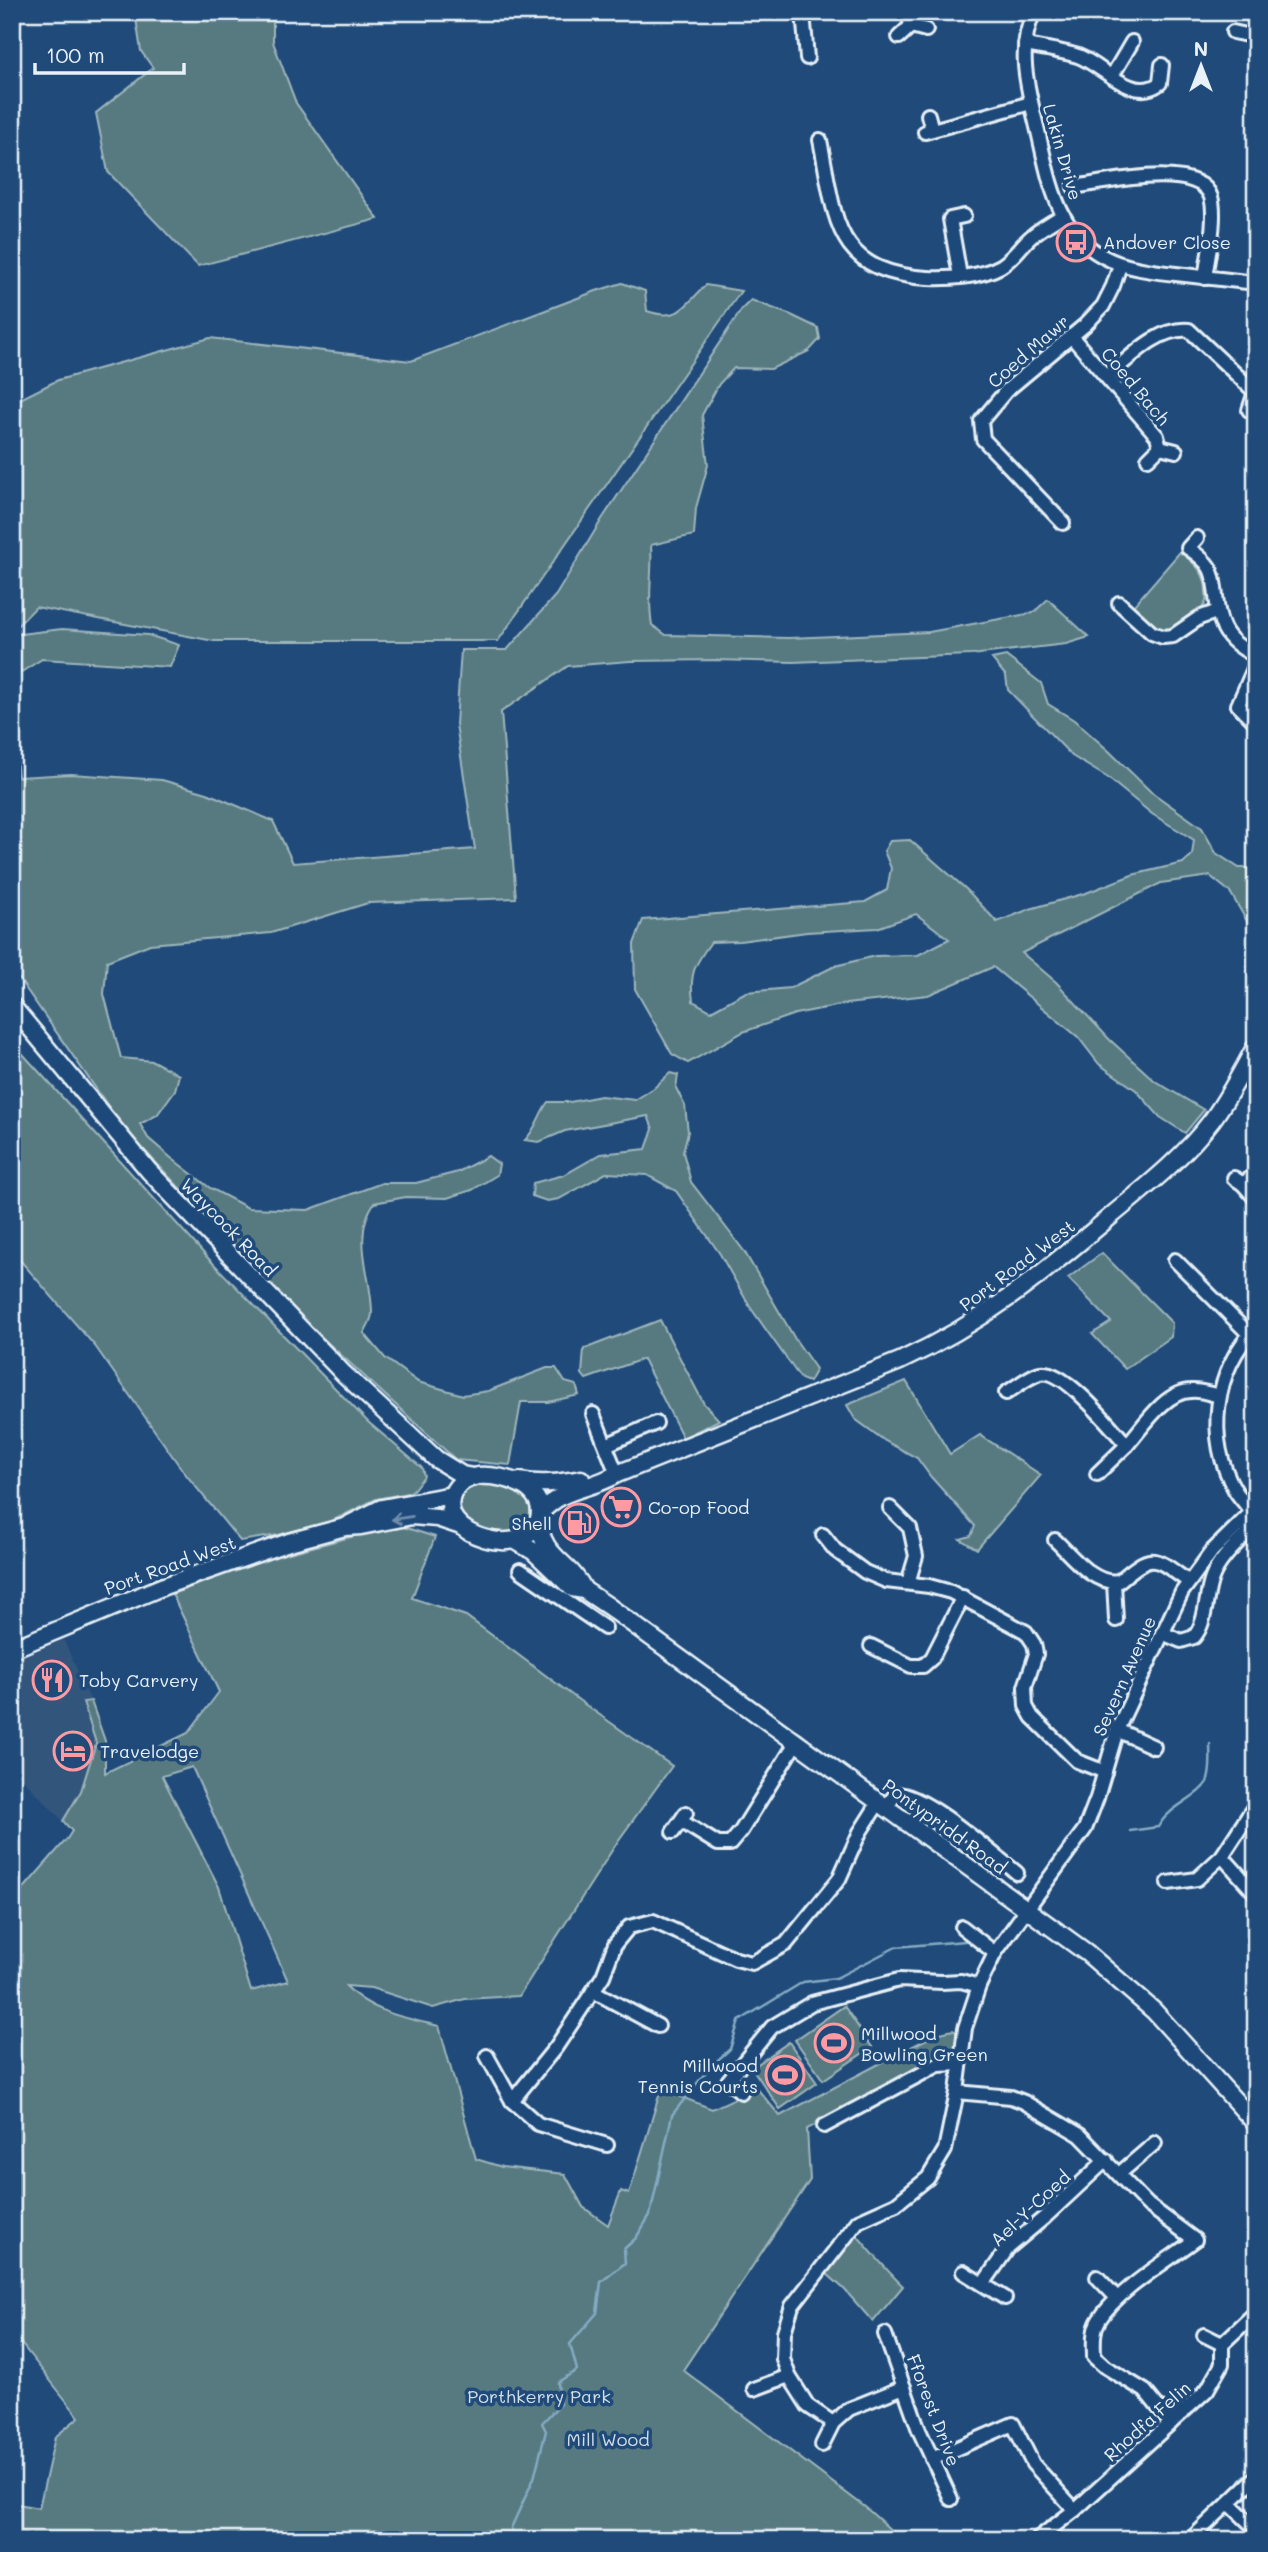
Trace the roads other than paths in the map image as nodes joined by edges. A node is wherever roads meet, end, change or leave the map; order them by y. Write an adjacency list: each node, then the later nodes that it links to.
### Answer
1 (803, 12): 11 (street)
2 (908, 12): 4 (street)
3 (1034, 12): 10 (street, Lakin Drive)
4 (911, 26): 5 (street); 7 (street)
5 (926, 30)
6 (1233, 32): 8 (street)
7 (900, 37)
8 (1256, 37)
9 (1132, 42): 13 (street)
10 (1025, 45): 13 (street); 14 (street, Lakin Drive)
11 (807, 58)
12 (1161, 65): 13 (street)
13 (1112, 76)
14 (1031, 103): 15 (street); 18 (street, Lakin Drive)
15 (928, 116)
16 (820, 140): 21 (street)
17 (1074, 187): 22 (street)
18 (1063, 215): 20 (street, Lakin Drive); 21 (street)
19 (964, 216): 21 (street)
20 (1120, 265): 22 (street, Lakin Drive); 24 (street, Coed Mawr)
21 (960, 276)
22 (1205, 278): 23 (street, Lakin Drive)
23 (1256, 283)
24 (1071, 336): 25 (street, Coed Bach); 31 (street, Coed Mawr)
25 (1107, 377): 26 (street); 28 (street, Coed Bach)
26 (1255, 392): 27 (street)
27 (1249, 410)
28 (1160, 447): 29 (street); 30 (street, Coed Bach)
29 (1176, 451)
30 (1148, 459)
31 (1063, 523)
32 (1197, 538): 34 (street)
33 (1119, 603): 34 (street)
34 (1216, 612): 35 (street)
35 (1256, 656)
36 (1256, 664): 37 (street)
37 (1256, 723)
38 (12, 1006): 50 (main road, Waycock Road)
39 (1256, 1046): 51 (main road, Port Road West)
40 (1242, 1180): 41 (street)
41 (1256, 1199)
42 (1175, 1260): 43 (street)
43 (1252, 1331): 45 (street)
44 (1006, 1393): 49 (street)
45 (1219, 1396): 49 (street); 57 (street)
46 (593, 1414): 48 (street)
47 (656, 1423): 48 (street)
48 (606, 1445): 51 (street)
49 (1127, 1445): 52 (street)
50 (436, 1459): 53 (main road, Waycock Road); 55 (main road, Waycock Road)
51 (617, 1474): 54 (main road, Port Road West); 58 (main road, Port Road West)
52 (1097, 1474)
53 (473, 1477): 54 (main road); 55 (main road)
54 (510, 1480): 58 (main road)
55 (453, 1493): 59 (main road); 60 (main road, Port Road West)
56 (890, 1508): 68 (street)
57 (1254, 1510): 67 (street, Severn Avenue)
58 (539, 1516): 64 (main road); 69 (main road, Pontypridd Road)
59 (458, 1525): 60 (main road, Port Road West, one-way to 60); 64 (main road)
60 (345, 1527): 75 (main road, Port Road West)
61 (1251, 1529): 73 (street)
62 (823, 1535): 68 (street)
63 (1055, 1540): 66 (street)
64 (516, 1541): 69 (main road, Pontypridd Road)
65 (516, 1571): 71 (street)
66 (1114, 1582): 67 (street); 72 (street)
67 (1189, 1582): 73 (street, Severn Avenue)
68 (908, 1583): 70 (street)
69 (584, 1590): 71 (main road, Pontypridd Road)
70 (963, 1597): 74 (street); 79 (street)
71 (608, 1606): 77 (main road, Pontypridd Road)
72 (1116, 1620)
73 (1162, 1633): 76 (street, Severn Avenue)
74 (871, 1646)
75 (12, 1649)
76 (1117, 1730): 78 (street); 79 (street, Severn Avenue)
77 (797, 1741): 80 (main road, Pontypridd Road); 82 (street)
78 (1154, 1747)
79 (1105, 1772): 87 (street, Severn Avenue)
80 (883, 1804): 84 (street); 87 (main road, Pontypridd Road); 91 (street)
81 (1256, 1804): 83 (street)
82 (680, 1822)
83 (1222, 1856): 85 (street); 86 (street)
84 (1017, 1873)
85 (1168, 1883)
86 (1256, 1894)
87 (1027, 1909): 89 (street, Severn Avenue); 98 (main road, Pontypridd Road)
88 (962, 1927): 89 (street)
89 (995, 1953): 90 (street, Severn Avenue)
90 (979, 1986): 94 (street, Severn Avenue); 95 (street)
91 (593, 1992): 92 (street); 97 (street)
92 (658, 2026)
93 (487, 2056): 97 (street)
94 (960, 2064): 96 (street, Severn Avenue); 99 (street)
95 (741, 2092)
96 (957, 2092): 102 (street); 113 (street, Severn Avenue)
97 (512, 2101): 101 (street)
98 (1256, 2124)
99 (824, 2126)
100 (1155, 2143): 103 (street)
101 (607, 2145)
102 (1105, 2160): 103 (street); 106 (street, Ael-Y-Coed)
103 (1119, 2174): 108 (street)
104 (963, 2272): 106 (street)
105 (1097, 2277): 108 (street)
106 (983, 2284): 107 (street)
107 (1005, 2298)
108 (1117, 2298): 117 (street)
109 (1255, 2313): 112 (street)
110 (885, 2334): 114 (street, Fforest Drive)
111 (1204, 2335): 112 (street)
112 (1222, 2344): 117 (street, Rhodfa Felin)
113 (789, 2376): 115 (street); 116 (street)
114 (904, 2387): 116 (street); 119 (street, Fforest Drive)
115 (754, 2389)
116 (833, 2423): 118 (street)
117 (1171, 2423): 123 (street, Rhodfa Felin)
118 (822, 2445)
119 (932, 2459): 121 (street, Fforest Drive); 123 (street)
120 (1256, 2477): 122 (street)
121 (951, 2499)
122 (1228, 2503): 124 (street); 126 (street)
123 (1075, 2510): 125 (street, Rhodfa Felin)
124 (1256, 2529)
125 (1036, 2540)
126 (1189, 2540)

